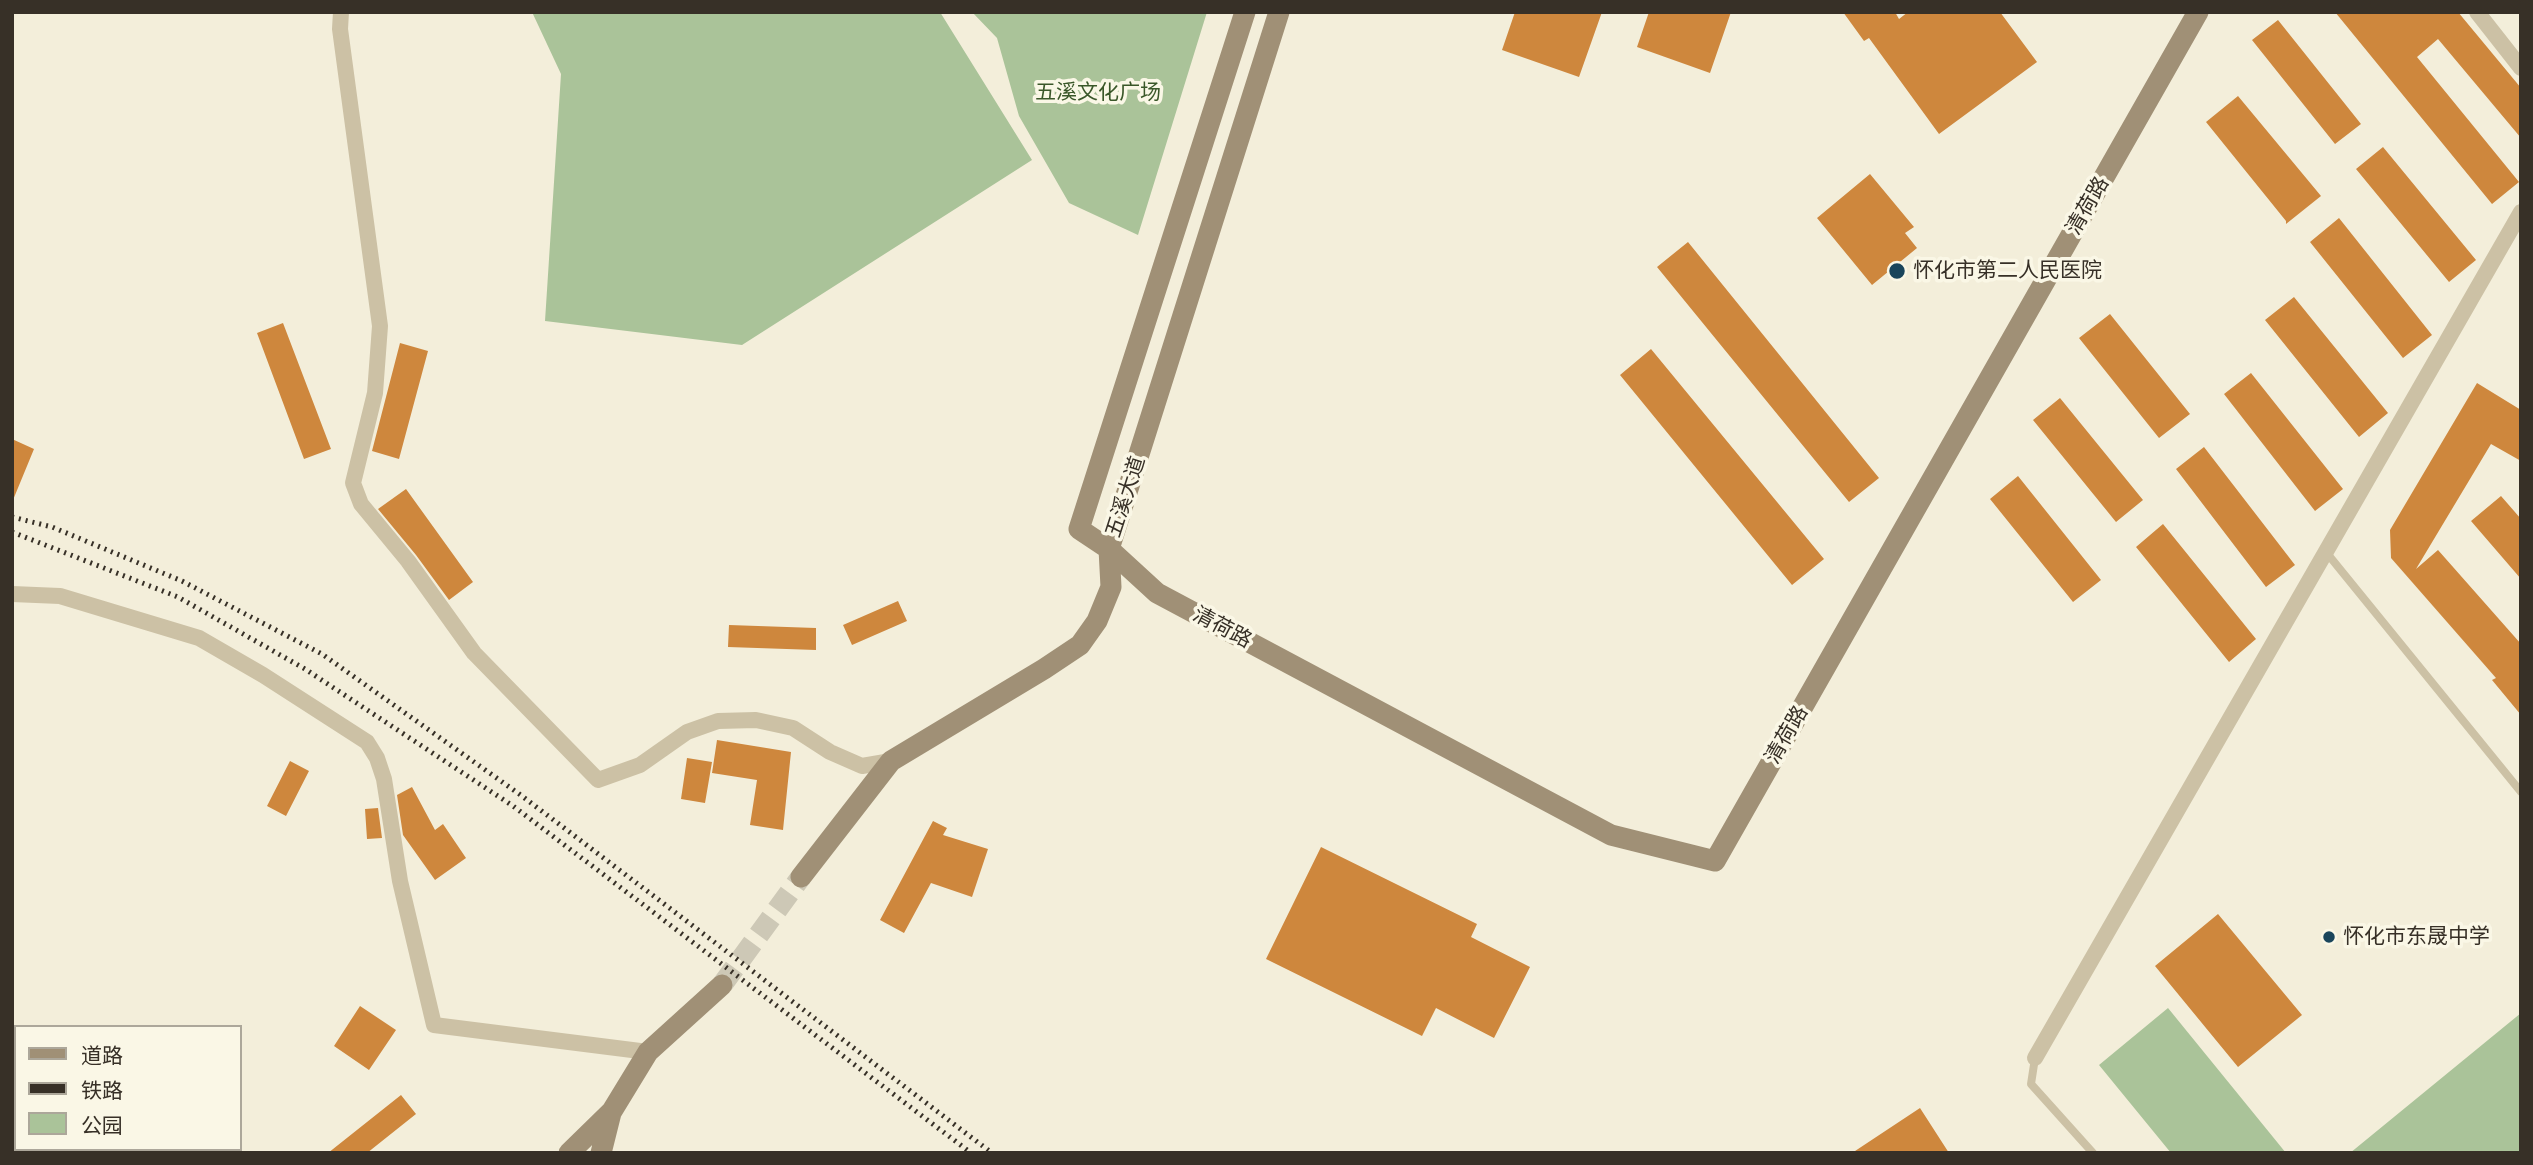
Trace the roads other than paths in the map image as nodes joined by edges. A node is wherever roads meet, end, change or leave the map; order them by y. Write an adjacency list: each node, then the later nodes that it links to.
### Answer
1 (341, 12): 11 (street)
2 (1245, 12): 8 (street, 五溪大道)
3 (1279, 12): 8 (street, 五溪大道)
4 (2197, 12): 8 (street, 清荷路)
5 (2477, 12): 6 (street)
6 (2521, 68)
7 (2521, 212): 9 (street)
8 (1109, 549): 11 (street)
9 (2326, 552): 12 (lane); 16 (street)
10 (12, 594): 15 (street)
11 (891, 761): 13 (street)
12 (2521, 792)
13 (801, 877)
14 (722, 985): 15 (street)
15 (648, 1052): 17 (street)
16 (2035, 1058): 20 (lane)
17 (612, 1111): 18 (street); 19 (street)
18 (569, 1153)
19 (601, 1153)
20 (2093, 1153)

